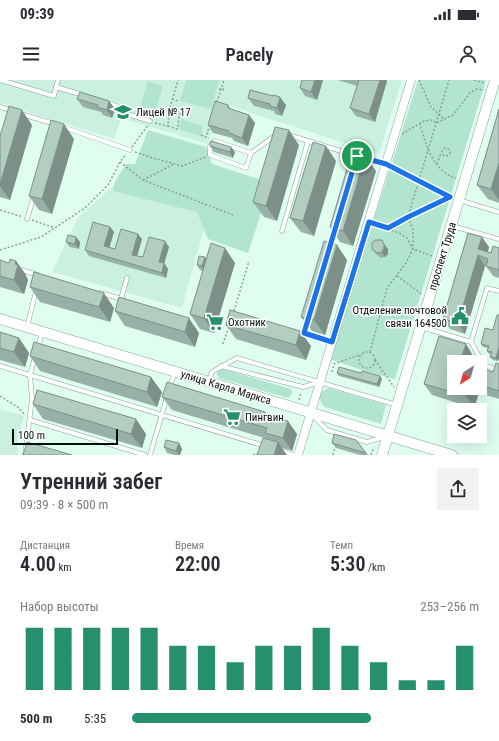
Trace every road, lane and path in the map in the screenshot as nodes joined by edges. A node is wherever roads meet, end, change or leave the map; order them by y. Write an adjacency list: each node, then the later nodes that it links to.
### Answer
1 (0, 80): 12 (lane)
2 (58, 80): 12 (lane)
3 (178, 80): 18 (path)
4 (224, 80): 14 (path)
5 (411, 80): 35 (street)
6 (419, 80): 25 (path)
7 (449, 80): 25 (path)
8 (474, 80): 11 (path)
9 (495, 80): 10 (lane); 52 (street, проспект Труда)
10 (499, 81)
11 (484, 83)
12 (56, 87): 16 (lane)
13 (224, 87): 14 (path)
14 (220, 89): 20 (path)
15 (483, 90): 26 (path)
16 (86, 96)
17 (99, 100): 27 (lane)
18 (172, 100): 19 (path); 23 (path)
19 (178, 101)
20 (217, 103)
21 (0, 108): 31 (lane)
22 (164, 110): 23 (path)
23 (169, 111): 32 (path)
24 (180, 114): 32 (path)
25 (439, 115): 26 (path); 28 (path)
26 (444, 119): 28 (path)
27 (150, 121): 32 (path); 37 (path)
28 (436, 122): 30 (path); 38 (path)
29 (210, 123): 34 (path)
30 (420, 123): 35 (path); 38 (path)
31 (56, 125): 33 (lane); 37 (lane)
32 (168, 126)
33 (54, 132)
34 (201, 135)
35 (394, 139): 46 (street)
36 (308, 141): 40 (lane); 42 (lane); 61 (lane)
37 (130, 150): 43 (path); 44 (path)
38 (428, 150): 47 (path); 50 (path)
39 (442, 152): 39 (path); 47 (path)
40 (251, 153): 41 (lane); 41 (lane)
41 (210, 155): 44 (path)
42 (357, 156): 45 (lane); 46 (lane)
43 (120, 162): 49 (path); 64 (path)
44 (175, 164): 49 (path)
45 (355, 164)
46 (386, 164): 50 (path); 57 (street)
47 (438, 164): 48 (path)
48 (456, 178)
49 (143, 180): 54 (path)
50 (419, 181): 55 (path); 55 (path)
51 (36, 190): 56 (lane)
52 (459, 200): 53 (lane); 59 (street, проспект Труда)
53 (499, 212)
54 (234, 214)
55 (408, 217): 60 (path); 63 (path)
56 (27, 219)
57 (369, 222): 60 (path); 87 (street)
58 (337, 223): 65 (lane)
59 (451, 226): 62 (lane); 83 (street, проспект Труда)
60 (388, 228): 63 (path)
61 (282, 232)
62 (499, 239)
63 (413, 249): 66 (path); 69 (path)
64 (0, 250)
65 (328, 253)
66 (433, 257)
67 (249, 261): 78 (path)
68 (13, 268): 71 (lane)
69 (396, 276): 75 (path); 90 (path)
70 (127, 278): 76 (lane)
71 (38, 282)
72 (36, 288): 82 (lane)
73 (499, 291): 88 (lane)
74 (99, 292): 76 (lane)
75 (422, 294)
76 (121, 299): 77 (lane)
77 (128, 301)
78 (233, 314)
79 (0, 319): 82 (street, улица Карла Маркса)
80 (309, 319): 86 (lane)
81 (230, 321): 89 (path)
82 (27, 327): 85 (street, улица Карла Маркса)
83 (420, 327): 88 (lane); 103 (street, проспект Труда)
84 (297, 331): 86 (lane)
85 (43, 332): 96 (street, улица Карла Маркса); 97 (lane)
86 (304, 333): 87 (lane)
87 (332, 342): 100 (street)
88 (471, 342): 95 (lane)
89 (224, 344)
90 (370, 352): 91 (path); 92 (path)
91 (360, 355): 92 (path); 98 (path)
92 (375, 360): 101 (path)
93 (0, 366): 97 (lane)
94 (222, 366): 99 (lane); 100 (lane); 100 (lane)
95 (499, 370)
96 (175, 372): 99 (street, улица Карла Маркса); 105 (lane)
97 (30, 375): 105 (lane); 106 (lane)
98 (330, 375)
99 (209, 382): 104 (street, улица Карла Маркса)
100 (320, 382): 103 (lane); 104 (street)
101 (394, 387)
102 (0, 396): 106 (path)
103 (397, 405): 107 (street, проспект Труда)
104 (310, 412): 107 (street, улица Карла Маркса); 117 (street)
105 (161, 415): 110 (lane); 114 (lane)
106 (30, 420): 112 (lane); 113 (lane)
107 (388, 436): 120 (street, проспект Труда); 121 (street, улица Карла Маркса)
108 (337, 442): 118 (path)
109 (374, 447): 119 (path)
110 (270, 448): 115 (path)
111 (275, 450): 116 (lane)
112 (25, 455)
113 (145, 455)
114 (150, 455)
115 (253, 455)
116 (293, 455)
117 (298, 455)
118 (333, 455)
119 (371, 455)
120 (382, 455)
121 (452, 455)

